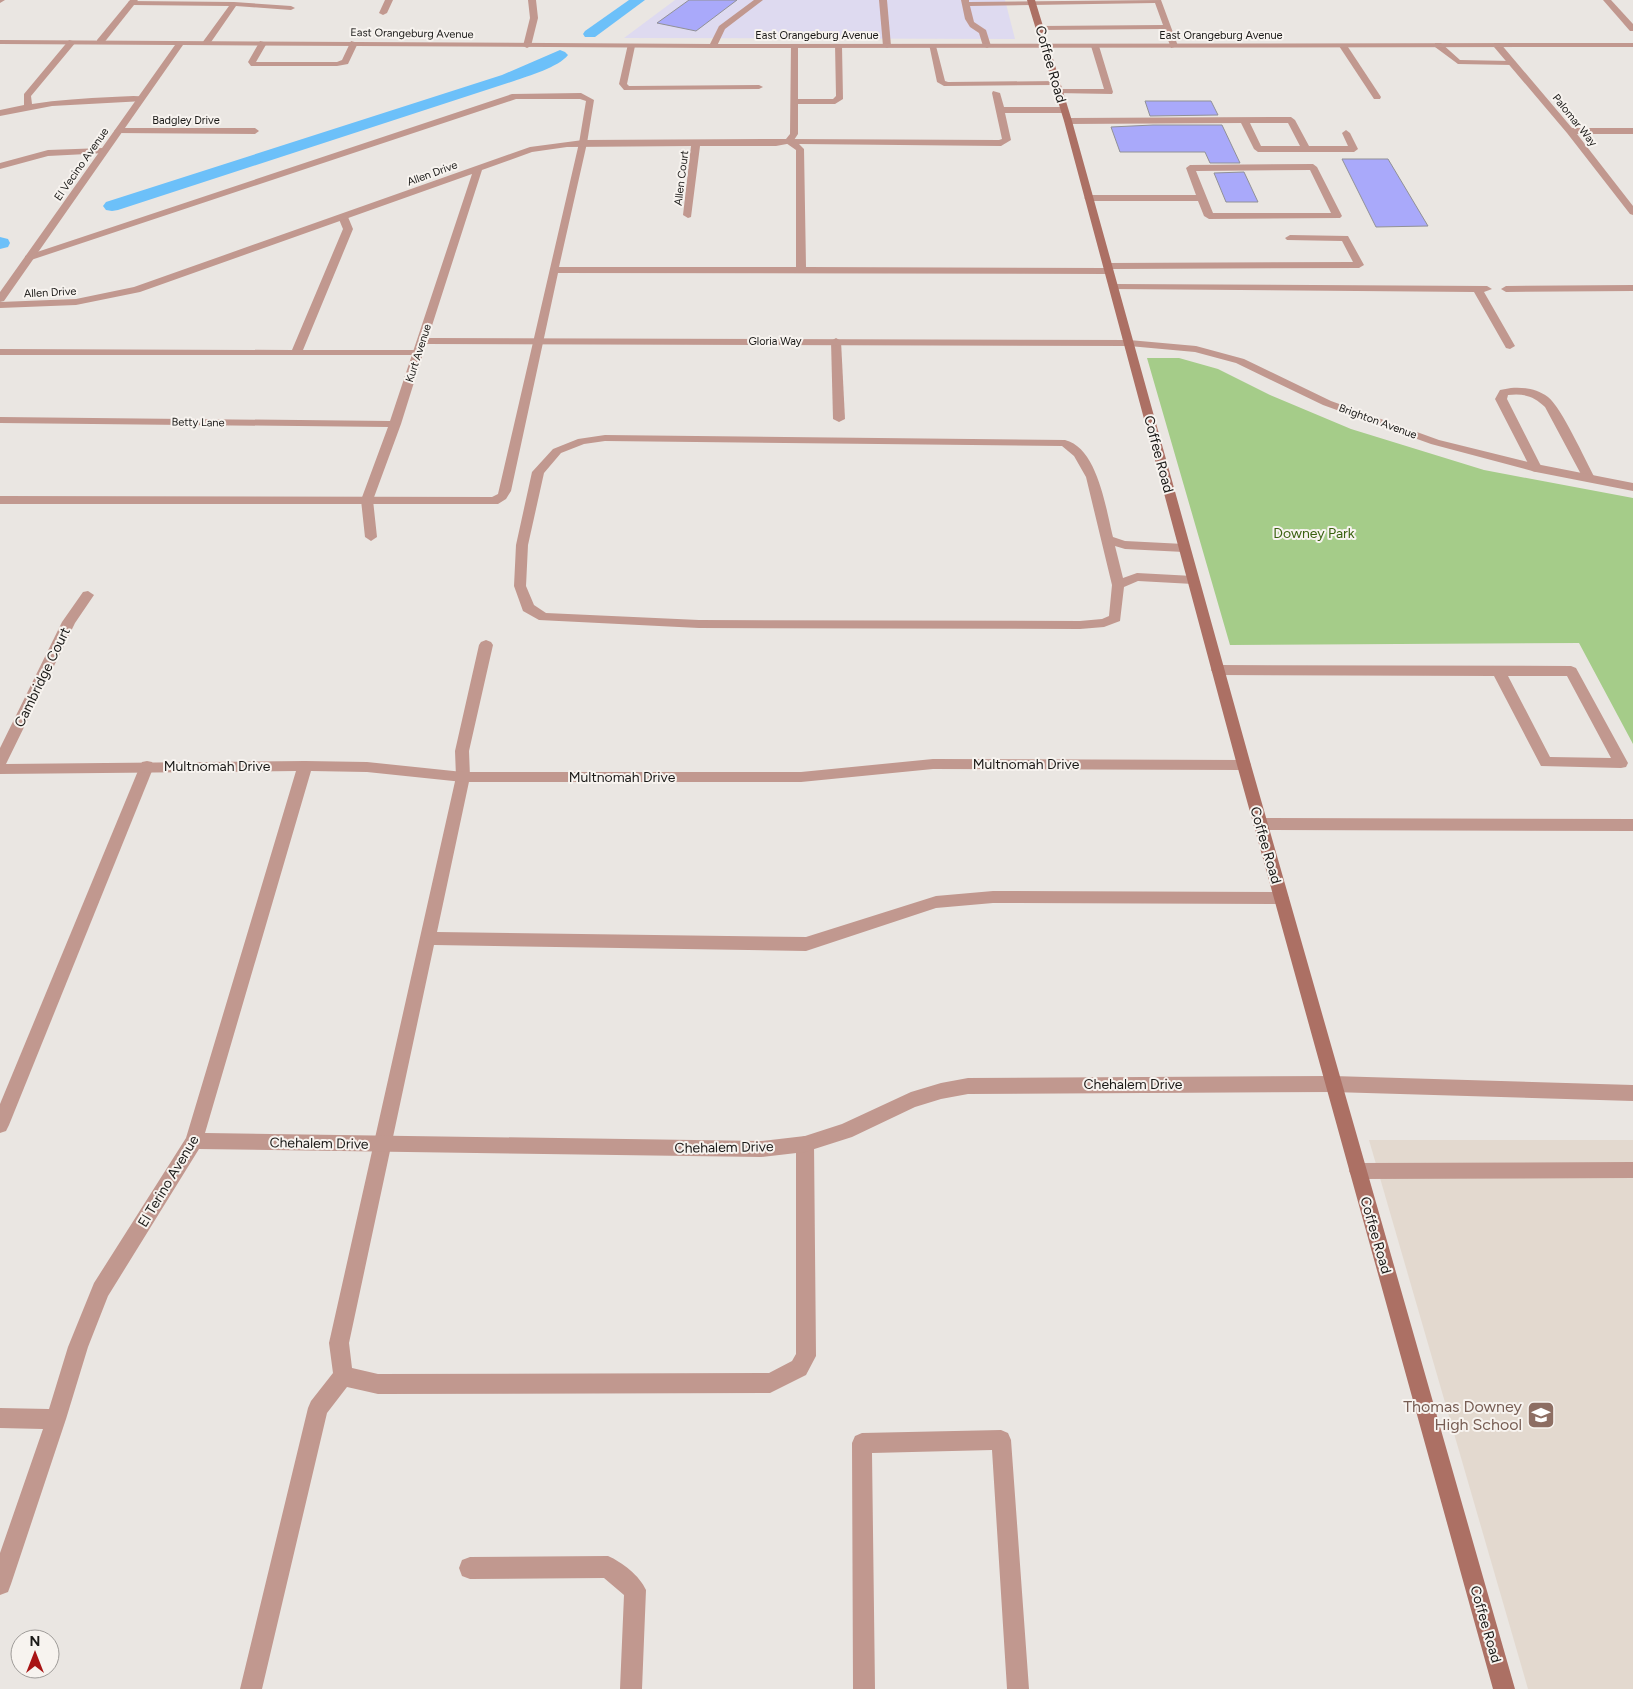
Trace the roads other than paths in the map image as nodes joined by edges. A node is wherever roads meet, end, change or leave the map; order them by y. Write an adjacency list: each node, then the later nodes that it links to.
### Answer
1 (389, 0): 12 (street)
2 (532, 0): 27 (street)
3 (758, 0): 29 (street)
4 (883, 0): 32 (street)
5 (1607, 0): 16 (street)
6 (133, 1): 10 (street); 19 (street)
7 (252, 2): 10 (street); 11 (street)
8 (966, 2): 9 (street); 34 (street)
9 (1032, 2): 14 (street); 15 (main road, Coffee Road)
10 (234, 4): 21 (street)
11 (291, 8)
12 (383, 13)
13 (1091, 27): 14 (street); 15 (street); 36 (street)
14 (1168, 27): 37 (street)
15 (1040, 28): 35 (main road, Coffee Road)
16 (1633, 29)
17 (0, 42): 18 (street, East Orangeburg Avenue)
18 (72, 42): 19 (street, East Orangeburg Avenue); 46 (street)
19 (100, 42): 20 (street, East Orangeburg Avenue)
20 (182, 43): 21 (street, East Orangeburg Avenue); 44 (street, El Vecino Avenue)
21 (206, 43): 22 (street, East Orangeburg Avenue)
22 (263, 43): 23 (street, East Orangeburg Avenue); 23 (street)
23 (354, 43): 27 (street, East Orangeburg Avenue)
24 (1438, 45): 25 (street, East Orangeburg Avenue); 38 (street, East Orangeburg Avenue); 39 (street)
25 (1497, 45): 26 (street, East Orangeburg Avenue); 39 (street, Palomar Way)
26 (1633, 45)
27 (526, 46): 28 (street, East Orangeburg Avenue)
28 (631, 46): 29 (street, East Orangeburg Avenue); 40 (street)
29 (713, 46): 30 (street, East Orangeburg Avenue)
30 (794, 46): 31 (street, East Orangeburg Avenue); 45 (street)
31 (838, 46): 32 (street, East Orangeburg Avenue); 45 (street)
32 (888, 46): 33 (street, East Orangeburg Avenue)
33 (932, 46): 34 (street, East Orangeburg Avenue); 41 (street)
34 (987, 46): 35 (street, East Orangeburg Avenue)
35 (1047, 46): 36 (street, East Orangeburg Avenue); 41 (main road, Coffee Road)
36 (1096, 46): 37 (street, East Orangeburg Avenue); 41 (street)
37 (1174, 46): 38 (street, East Orangeburg Avenue)
38 (1343, 46): 43 (street)
39 (1512, 62): 53 (street, Palomar Way)
40 (759, 87)
41 (1058, 87): 49 (main road, Coffee Road)
42 (996, 93): 47 (street)
43 (1377, 97)
44 (141, 99): 46 (street); 51 (street, El Vecino Avenue)
45 (795, 102): 56 (street)
46 (28, 107): 48 (street)
47 (1000, 110): 49 (street); 56 (street, Allen Drive)
48 (0, 114)
49 (1066, 115): 50 (street); 63 (main road, Coffee Road)
50 (1244, 120): 59 (street); 59 (street)
51 (118, 131): 52 (street, Badgley Drive); 60 (street, El Vecino Avenue)
52 (255, 131)
53 (1570, 131): 54 (street); 65 (street, Palomar Way)
54 (1633, 131)
55 (1346, 133): 59 (street)
56 (789, 140): 58 (street, Allen Drive); 72 (street)
57 (583, 143): 58 (street, Allen Drive); 62 (street, Allen Drive); 69 (street); 71 (street)
58 (696, 144): 66 (street, Allen Court)
59 (1306, 149)
60 (103, 151): 61 (street); 69 (street, El Vecino Avenue)
61 (0, 166)
62 (478, 169): 67 (street, Allen Drive); 79 (street, Kurt Avenue)
63 (1089, 198): 64 (street); 70 (main road, Coffee Road)
64 (1202, 198): 64 (street)
65 (1633, 212)
66 (688, 215)
67 (343, 217): 77 (street, Allen Drive); 84 (street)
68 (1290, 238): 70 (street)
69 (28, 258): 76 (street, El Vecino Avenue)
70 (1109, 269): 72 (street); 73 (main road, Coffee Road)
71 (554, 270): 72 (street); 78 (street)
72 (801, 271)
73 (1114, 287): 81 (main road, Coffee Road); 82 (street)
74 (1633, 288): 75 (street)
75 (1506, 289)
76 (0, 299)
77 (0, 305)
78 (538, 340): 79 (street, Gloria Way); 80 (street, Gloria Way); 93 (street)
79 (421, 341): 85 (street, Kurt Avenue)
80 (836, 342): 81 (street, Gloria Way); 86 (street)
81 (1129, 343): 89 (street, Brighton Avenue); 96 (main road, Coffee Road)
82 (1510, 346)
83 (0, 352): 84 (street)
84 (296, 353): 85 (street)
85 (418, 353): 88 (street, Kurt Avenue)
86 (839, 419)
87 (0, 420): 88 (street, Betty Lane)
88 (395, 424): 93 (street, Kurt Avenue)
89 (1536, 468): 90 (street, Brighton Avenue); 90 (street)
90 (1589, 478): 91 (street, Brighton Avenue)
91 (1633, 487)
92 (0, 500): 93 (street)
93 (367, 500): 94 (street, Kurt Avenue)
94 (371, 537)
95 (1108, 540): 96 (street); 98 (street); 98 (street)
96 (1184, 548): 97 (main road, Coffee Road)
97 (1193, 580): 98 (street); 101 (main road, Coffee Road)
98 (1118, 585)
99 (88, 595): 103 (street, Cambridge Court)
100 (486, 645): 108 (street)
101 (1218, 670): 102 (street); 104 (main road, Coffee Road)
102 (1498, 670): 102 (street)
103 (0, 762)
104 (1244, 764): 108 (street, Multnomah Drive); 109 (main road, Coffee Road)
105 (148, 766): 106 (street, Multnomah Drive); 107 (street, Multnomah Drive); 115 (street)
106 (305, 766): 108 (street, Multnomah Drive); 116 (street, El Terino Avenue)
107 (0, 769)
108 (463, 777): 112 (street)
109 (1260, 824): 110 (street); 111 (main road, Coffee Road)
110 (1633, 825)
111 (1281, 898): 112 (street); 113 (main road, Coffee Road)
112 (427, 938): 117 (street)
113 (1333, 1084): 114 (street, Chehalem Drive); 118 (street, Chehalem Drive); 119 (main road, Coffee Road)
114 (1633, 1093)
115 (0, 1125)
116 (194, 1141): 117 (street, Chehalem Drive); 123 (street, El Terino Avenue)
117 (384, 1144): 118 (street, Chehalem Drive); 121 (street)
118 (805, 1144): 121 (street)
119 (1358, 1170): 120 (street); 126 (main road, Coffee Road)
120 (1633, 1170)
121 (343, 1376): 127 (street)
122 (0, 1418): 123 (street)
123 (56, 1419): 125 (street, El Terino Avenue)
124 (470, 1568): 128 (street)
125 (0, 1584)
126 (1507, 1688)
127 (251, 1689)
128 (631, 1689)
129 (864, 1689): 130 (street)
130 (1018, 1689)

